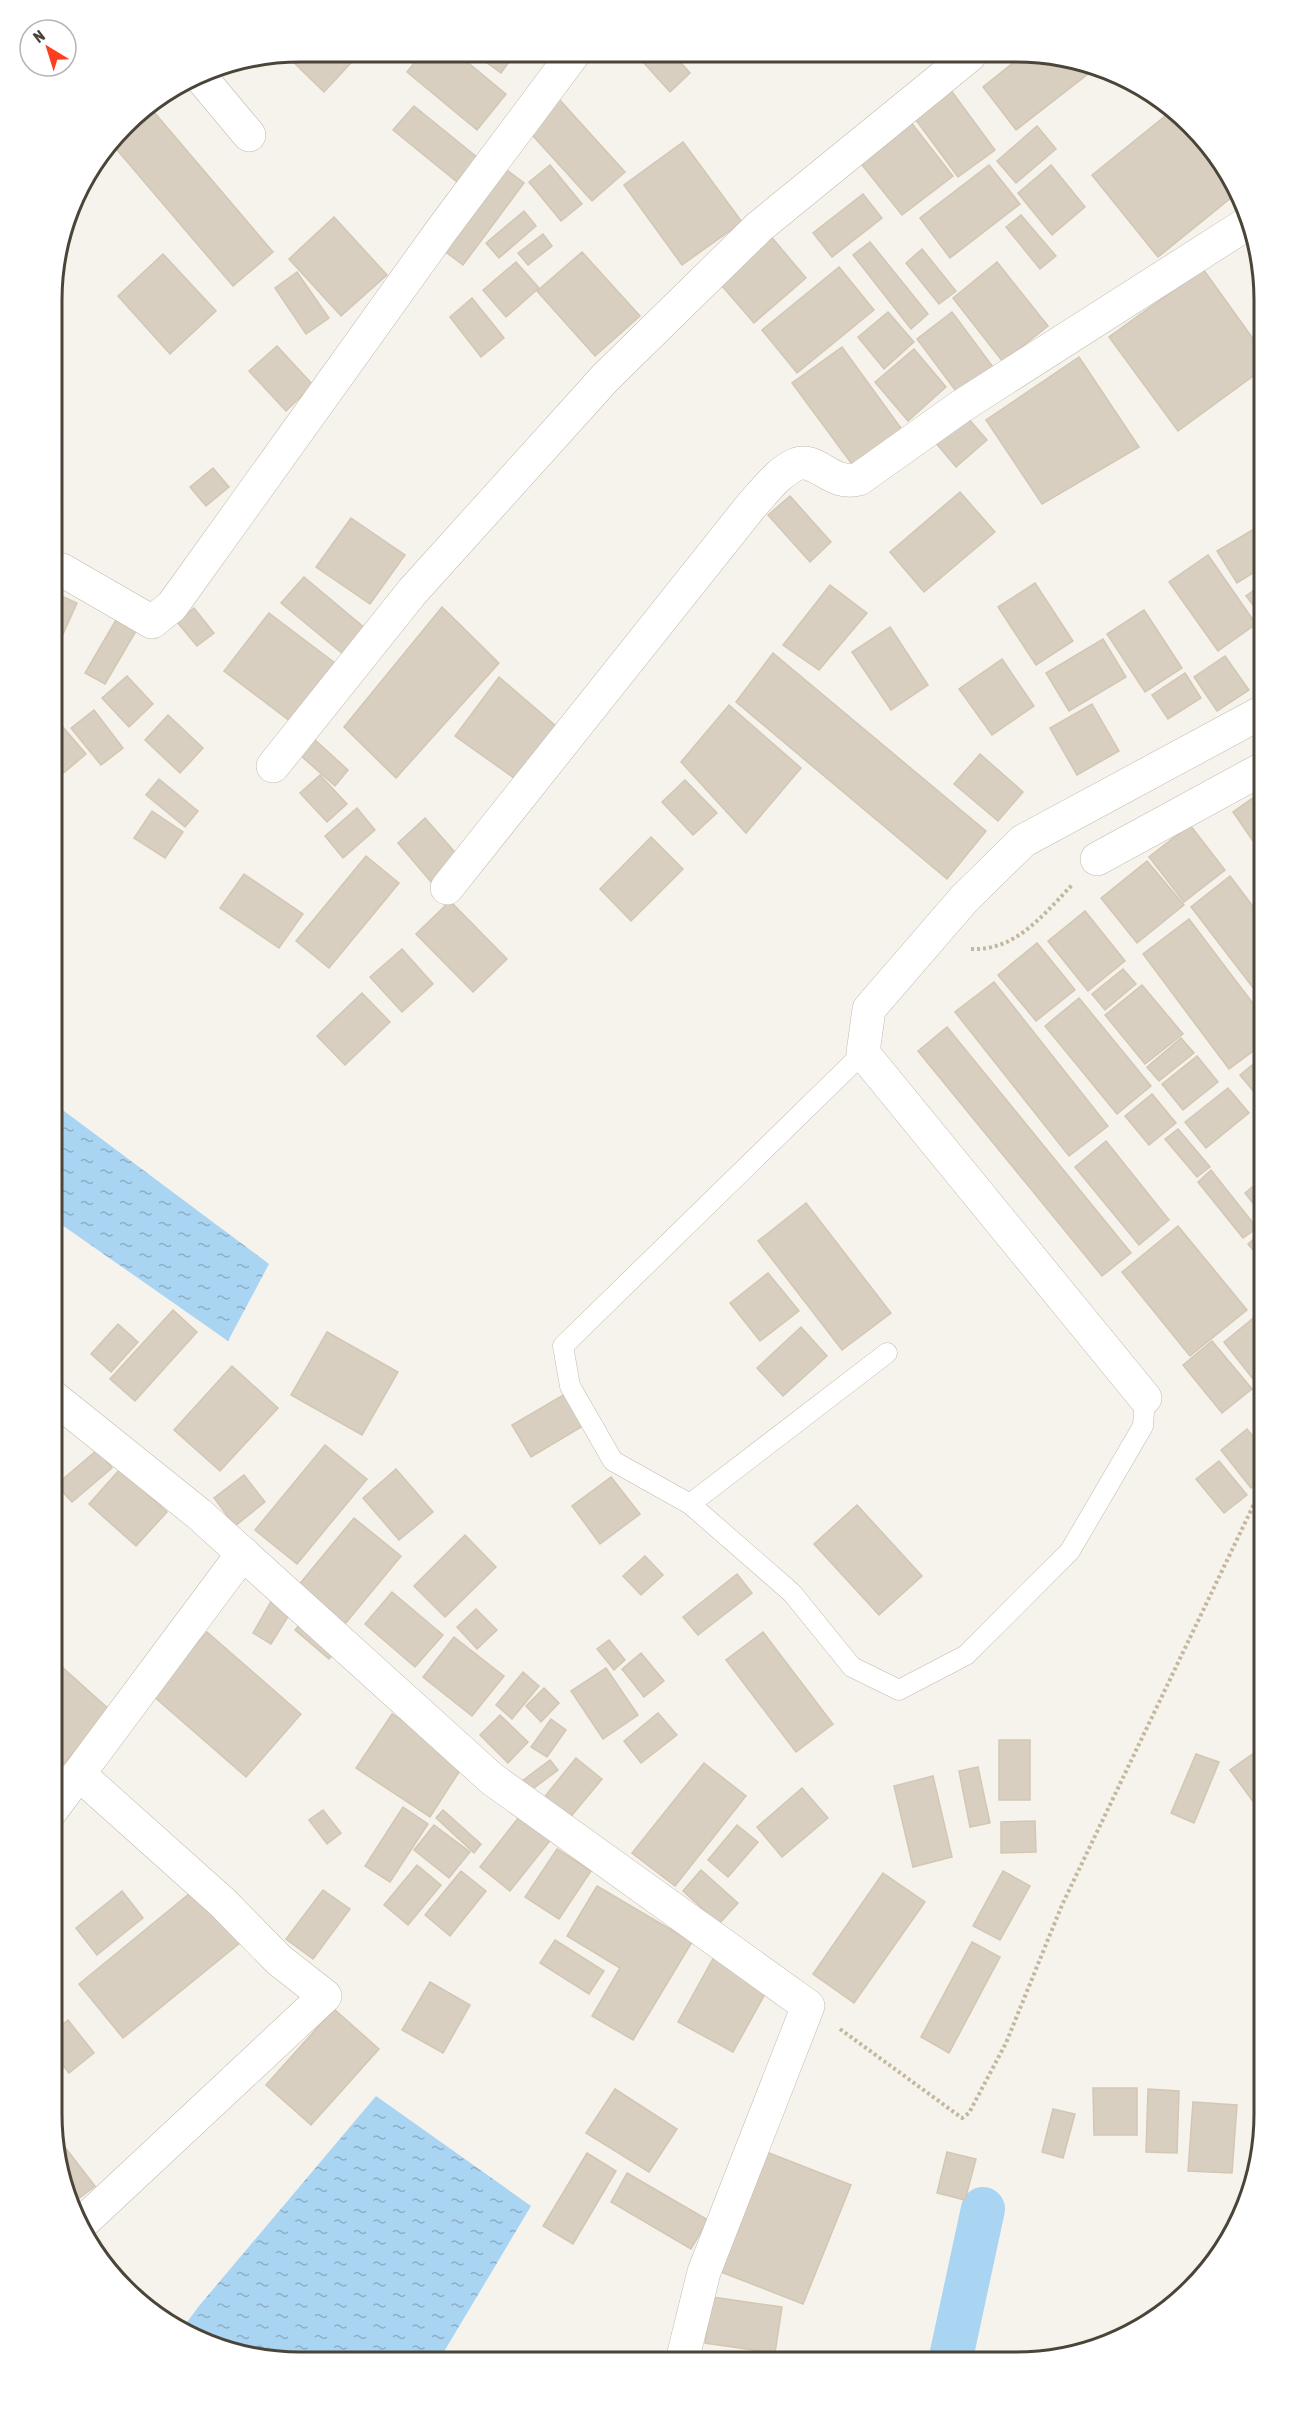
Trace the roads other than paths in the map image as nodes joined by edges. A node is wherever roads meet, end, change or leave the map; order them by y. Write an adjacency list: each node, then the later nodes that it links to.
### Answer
1 (567, 62): 6 (street)
2 (961, 62): 9 (street)
3 (205, 82): 4 (street)
4 (249, 135)
5 (1242, 227): 13 (street)
6 (62, 570)
7 (1254, 716): 8 (street)
8 (1169, 762): 11 (street); 14 (street)
9 (273, 766)
10 (1254, 773): 11 (street)
11 (1196, 805): 12 (street)
12 (1097, 859)
13 (447, 888)
14 (863, 1053): 16 (street); 18 (lane)
15 (887, 1353): 18 (lane)
16 (1145, 1398): 18 (lane)
17 (62, 1404): 19 (street)
18 (690, 1504)
19 (243, 1553): 20 (street); 23 (street)
20 (80, 1775): 21 (street); 22 (street)
21 (62, 1797)
22 (86, 2219)
23 (684, 2352)

